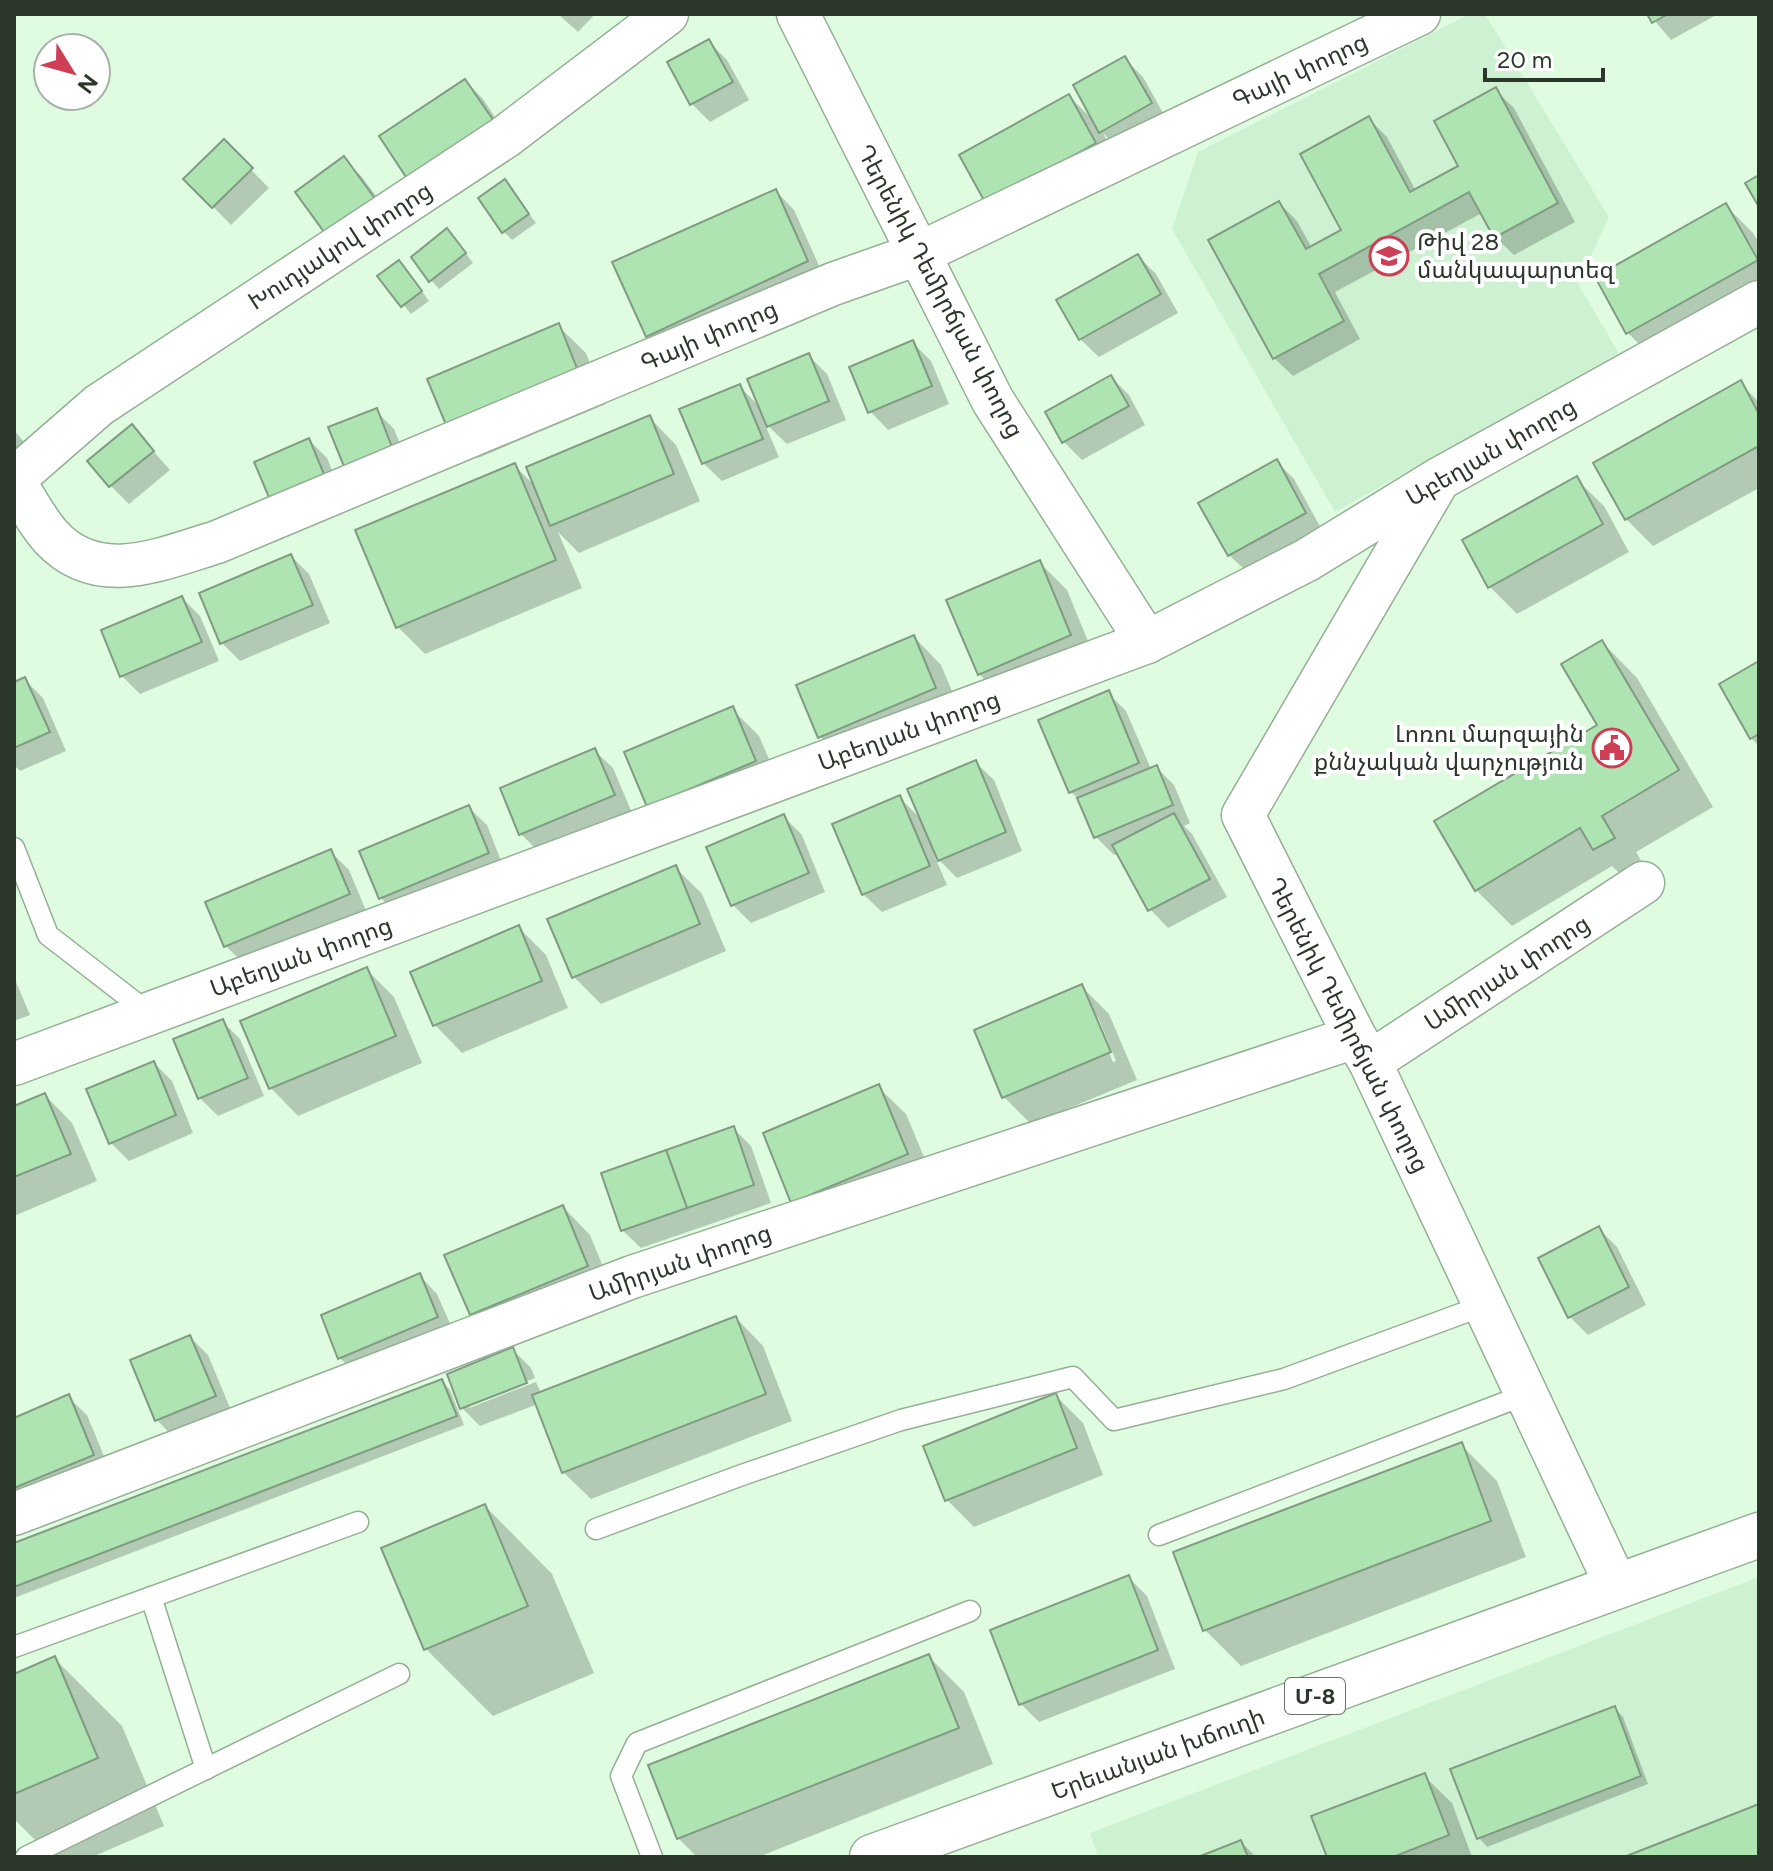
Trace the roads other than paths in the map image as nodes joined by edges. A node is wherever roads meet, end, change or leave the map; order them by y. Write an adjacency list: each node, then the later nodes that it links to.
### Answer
1 (667, 14): 6 (street, Խուդյակով փողոց)
2 (798, 14): 4 (street, Դերենիկ Դեմիրճյան փողոց)
3 (1419, 14): 4 (street, Գայի փողոց)
4 (918, 254): 6 (street, Գայի փողոց); 8 (street, Դերենիկ Դեմիրճյան փողոց)
5 (1759, 302): 7 (street, Աբեղյան փողոց)
6 (14, 479)
7 (1439, 479): 8 (street, Աբեղյան փողոց); 12 (street, Դերենիկ Դեմիրճյան փողոց)
8 (1147, 642): 11 (street, Աբեղյան փողոց)
9 (14, 848): 11 (lane)
10 (1643, 883): 12 (street, Ամիրյան փողոց)
11 (150, 1014): 13 (street, Աբեղյան փողոց)
12 (1363, 1050): 14 (street, Դերենիկ Դեմիրճյան փողոց); 16 (street, Ամիրյան փողոց)
13 (14, 1064)
14 (1485, 1305): 15 (street, Դերենիկ Դեմիրճյան փողոց); 18 (lane)
15 (1527, 1394): 19 (lane); 21 (street, Դերենիկ Դեմիրճյան փողոց)
16 (14, 1514)
17 (358, 1522): 22 (lane)
18 (596, 1529)
19 (1159, 1535)
20 (1759, 1535): 21 (highway, Երեւանյան խճուղի / Մ-8)
21 (1617, 1587): 29 (highway, Երեւանյան խճուղի / Մ-8)
22 (151, 1597): 24 (lane); 26 (lane)
23 (970, 1611): 28 (lane)
24 (14, 1647)
25 (399, 1674): 26 (lane)
26 (206, 1769): 27 (lane)
27 (26, 1857)
28 (652, 1857)
29 (872, 1857)

